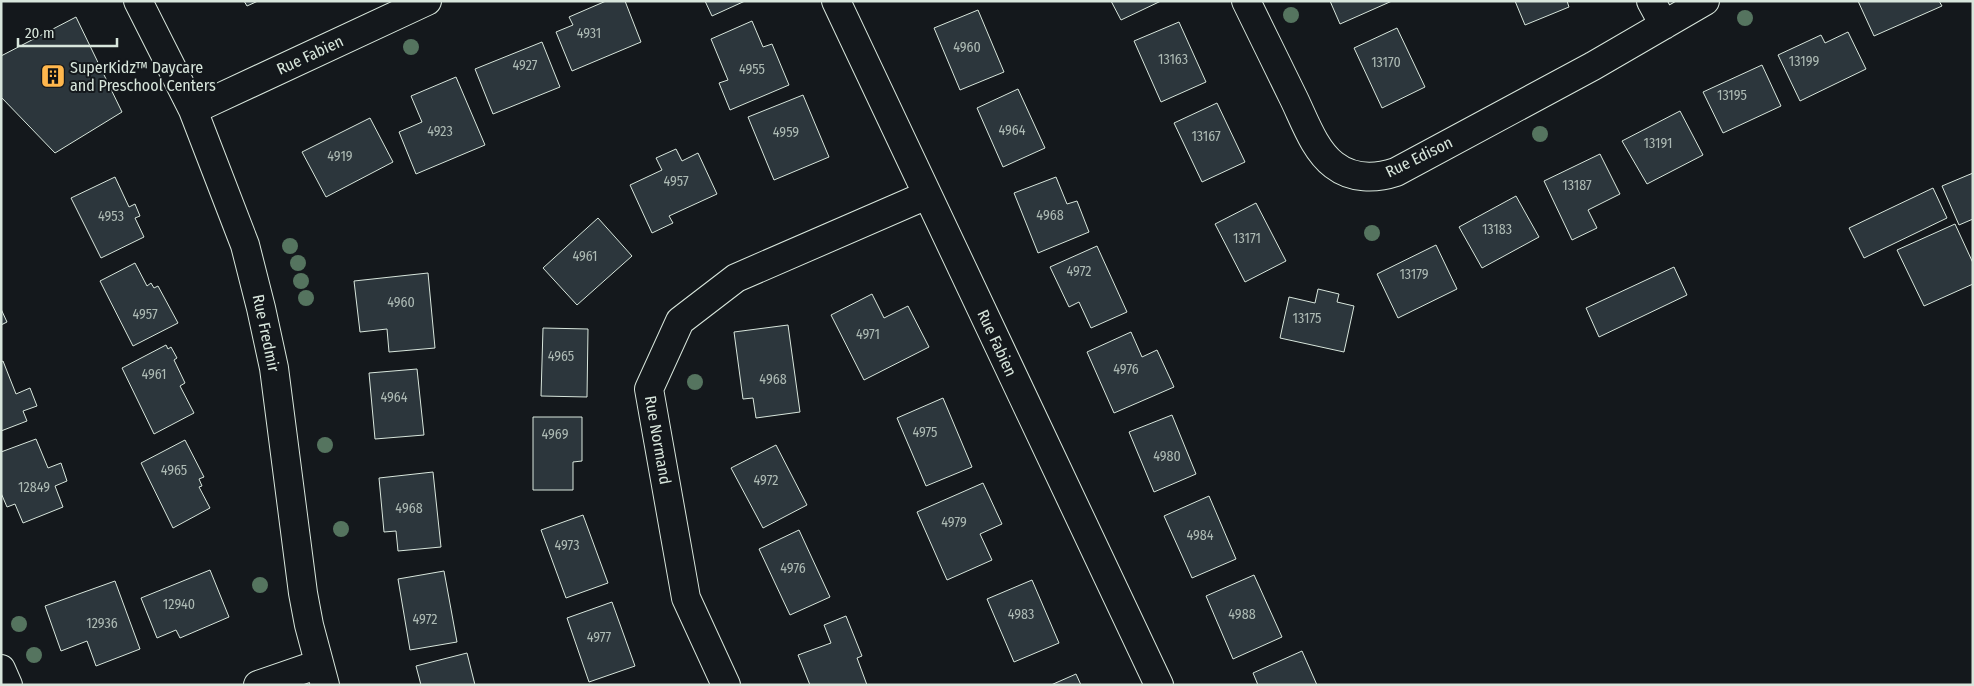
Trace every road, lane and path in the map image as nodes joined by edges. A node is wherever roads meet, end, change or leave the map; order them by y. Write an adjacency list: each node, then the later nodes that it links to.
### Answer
1 (138, 1): 8 (street, Rue Fredmir)
2 (427, 1): 8 (street, Rue Fabien)
3 (836, 1): 9 (street, Rue Fabien)
4 (1246, 1): 7 (street, Rue Edison)
5 (1651, 1): 7 (street)
6 (1705, 1): 7 (street, Rue Edison)
7 (1664, 25)
8 (193, 110): 11 (street, Rue Fredmir)
9 (927, 195): 14 (street, Rue Normand); 15 (street, Rue Fabien)
10 (1, 669): 12 (street)
11 (322, 674): 13 (street)
12 (8, 685)
13 (258, 685)
14 (726, 685)
15 (1159, 685)

